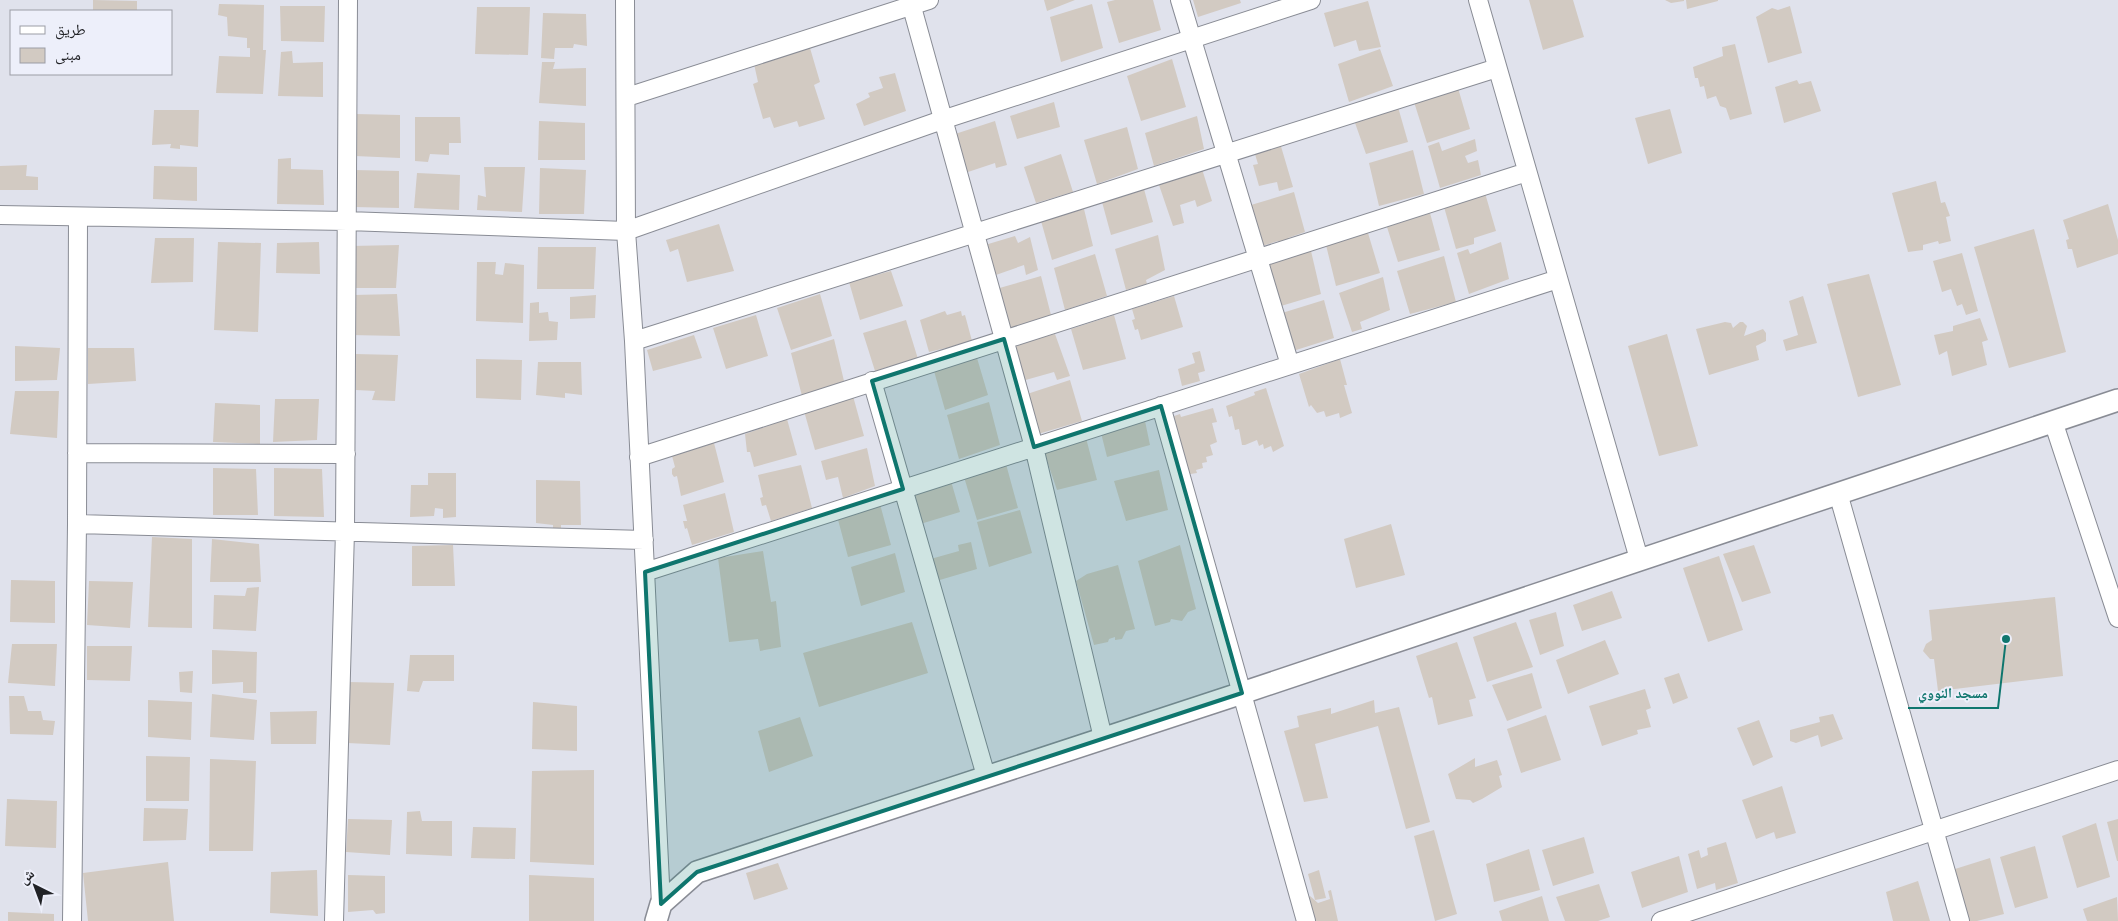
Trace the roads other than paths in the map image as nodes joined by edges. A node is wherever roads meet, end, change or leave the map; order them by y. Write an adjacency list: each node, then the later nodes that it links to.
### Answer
1 (348, 0): 16 (street)
2 (625, 0): 10 (street)
3 (929, 0): 7 (street)
4 (1180, 0): 8 (street)
5 (1311, 0): 8 (street)
6 (1478, 0): 9 (street)
7 (911, 3): 10 (street); 11 (street)
8 (1192, 40): 11 (street); 12 (street)
9 (1497, 68): 12 (street); 13 (street)
10 (626, 97): 17 (street)
11 (942, 120): 17 (street); 18 (street)
12 (1226, 153): 18 (street); 19 (street)
13 (1527, 172): 19 (street); 20 (street)
14 (0, 216): 15 (street)
15 (78, 217): 16 (street); 29 (street)
16 (347, 221): 17 (street); 30 (street)
17 (626, 231): 22 (street)
18 (974, 233): 21 (street); 22 (street)
19 (1258, 257): 21 (street); 23 (street)
20 (1558, 279): 23 (street); 37 (street)
21 (1004, 339): 24 (street); 28 (street)
22 (634, 340): 31 (street)
23 (1290, 365): 26 (street)
24 (872, 382): 31 (street); 32 (street)
25 (2118, 400): 27 (street)
26 (1161, 406): 28 (street); 41 (street)
27 (2053, 421): 33 (street); 39 (street)
28 (1034, 447): 32 (street); 42 (street)
29 (77, 453): 30 (street); 34 (street)
30 (346, 454): 35 (street)
31 (639, 457): 36 (street)
32 (903, 490): 38 (street); 44 (street)
33 (1838, 493): 37 (street); 45 (street)
34 (77, 524): 35 (street); 48 (street)
35 (346, 531): 36 (street); 49 (street)
36 (644, 540): 38 (street)
37 (1639, 559): 41 (street)
38 (645, 572): 46 (street)
39 (2114, 593): 40 (street)
40 (2118, 618)
41 (1242, 693): 42 (street); 50 (street)
42 (1103, 738): 44 (street)
43 (2118, 770): 45 (street)
44 (986, 776): 46 (street)
45 (1936, 831): 47 (street); 52 (street)
46 (659, 913)
47 (1685, 917): 51 (street)
48 (72, 921)
49 (334, 921)
50 (1306, 921)
51 (1661, 921)
52 (1960, 921)

